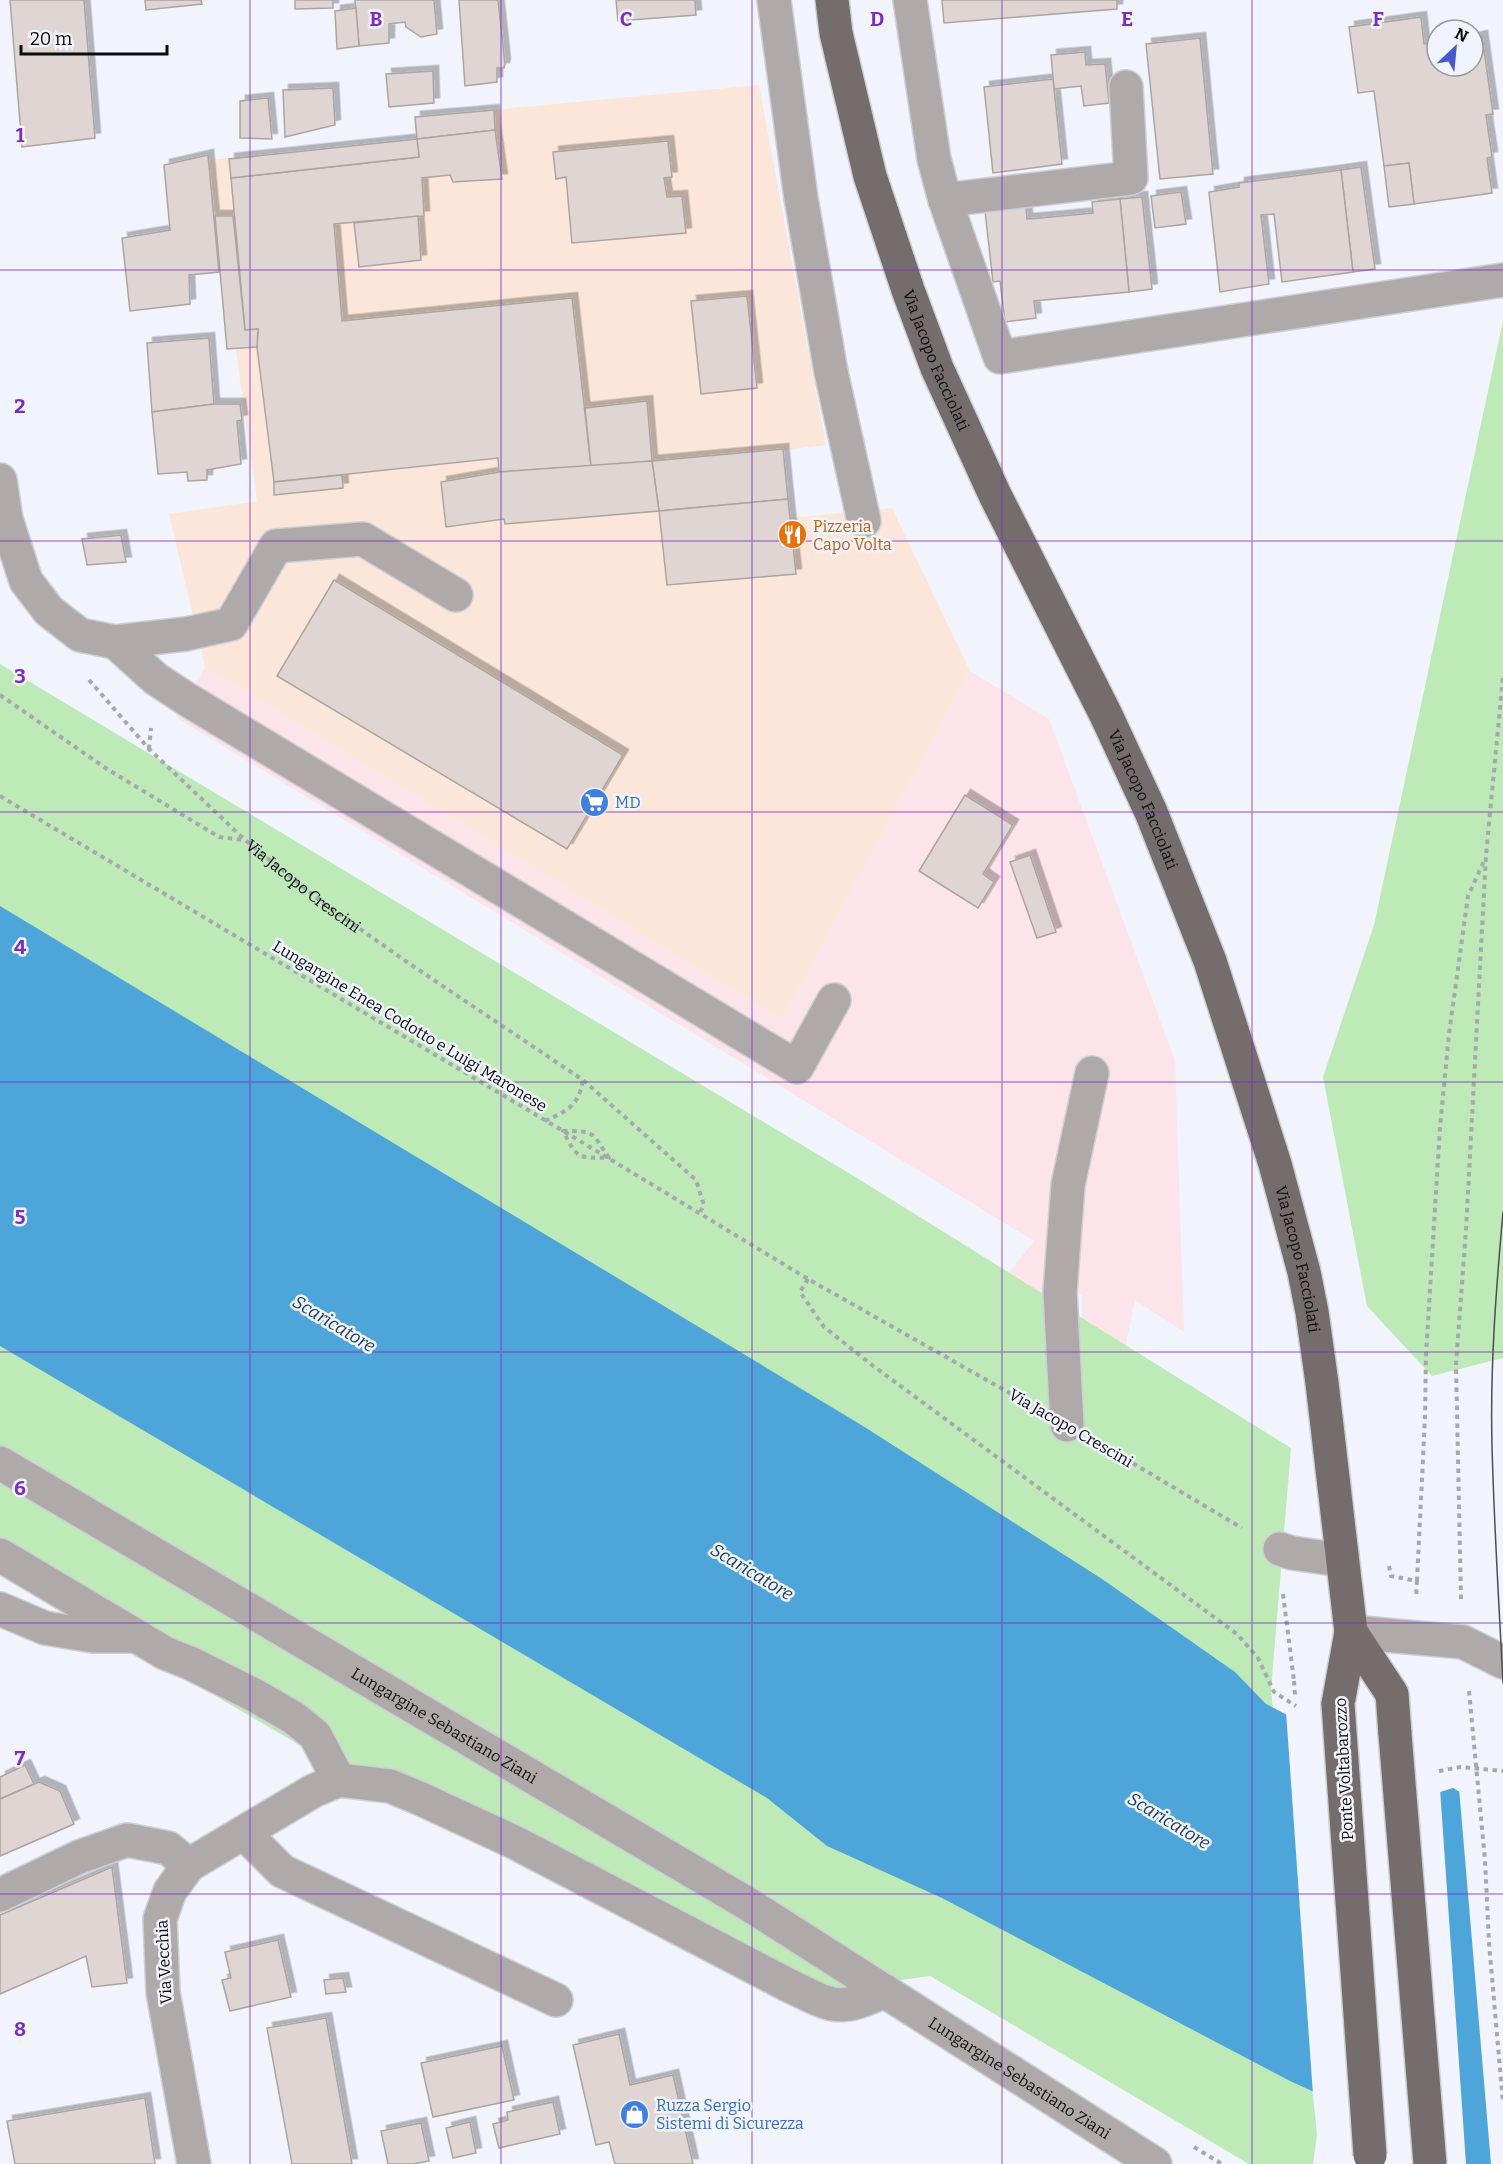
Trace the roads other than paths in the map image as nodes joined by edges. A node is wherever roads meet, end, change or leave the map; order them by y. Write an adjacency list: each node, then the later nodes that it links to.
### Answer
1 (774, 0): 8 (street)
2 (832, 0): 17 (main road, Via Jacopo Facciolati)
3 (910, 0): 5 (street)
4 (1126, 87): 5 (street)
5 (945, 200): 6 (street)
6 (1503, 280)
7 (0, 480): 10 (street)
8 (864, 521)
9 (456, 595): 10 (street)
10 (115, 642): 11 (street)
11 (834, 1000)
12 (1092, 1073): 13 (street)
13 (1067, 1425)
14 (0, 1463): 26 (street, Lungargine Sebastiano Ziani)
15 (1280, 1548): 17 (street)
16 (0, 1555): 20 (street)
17 (1341, 1560): 19 (main road, Via Jacopo Facciolati)
18 (0, 1609): 20 (street)
19 (1351, 1632): 21 (street); 28 (main road, Ponte Voltabarozzo, bridge); 31 (main road, bridge)
20 (135, 1636): 22 (street)
21 (1503, 1662)
22 (339, 1780): 23 (street, Via Vecchia); 26 (street)
23 (244, 1833): 24 (street, Via Vecchia); 27 (street)
24 (189, 1864): 25 (street); 29 (street, Via Vecchia)
25 (0, 1895)
26 (885, 1991): 30 (street, Lungargine Sebastiano Ziani)
27 (556, 2000)
28 (1370, 2160)
29 (194, 2164)
30 (1155, 2164)
31 (1430, 2164)

